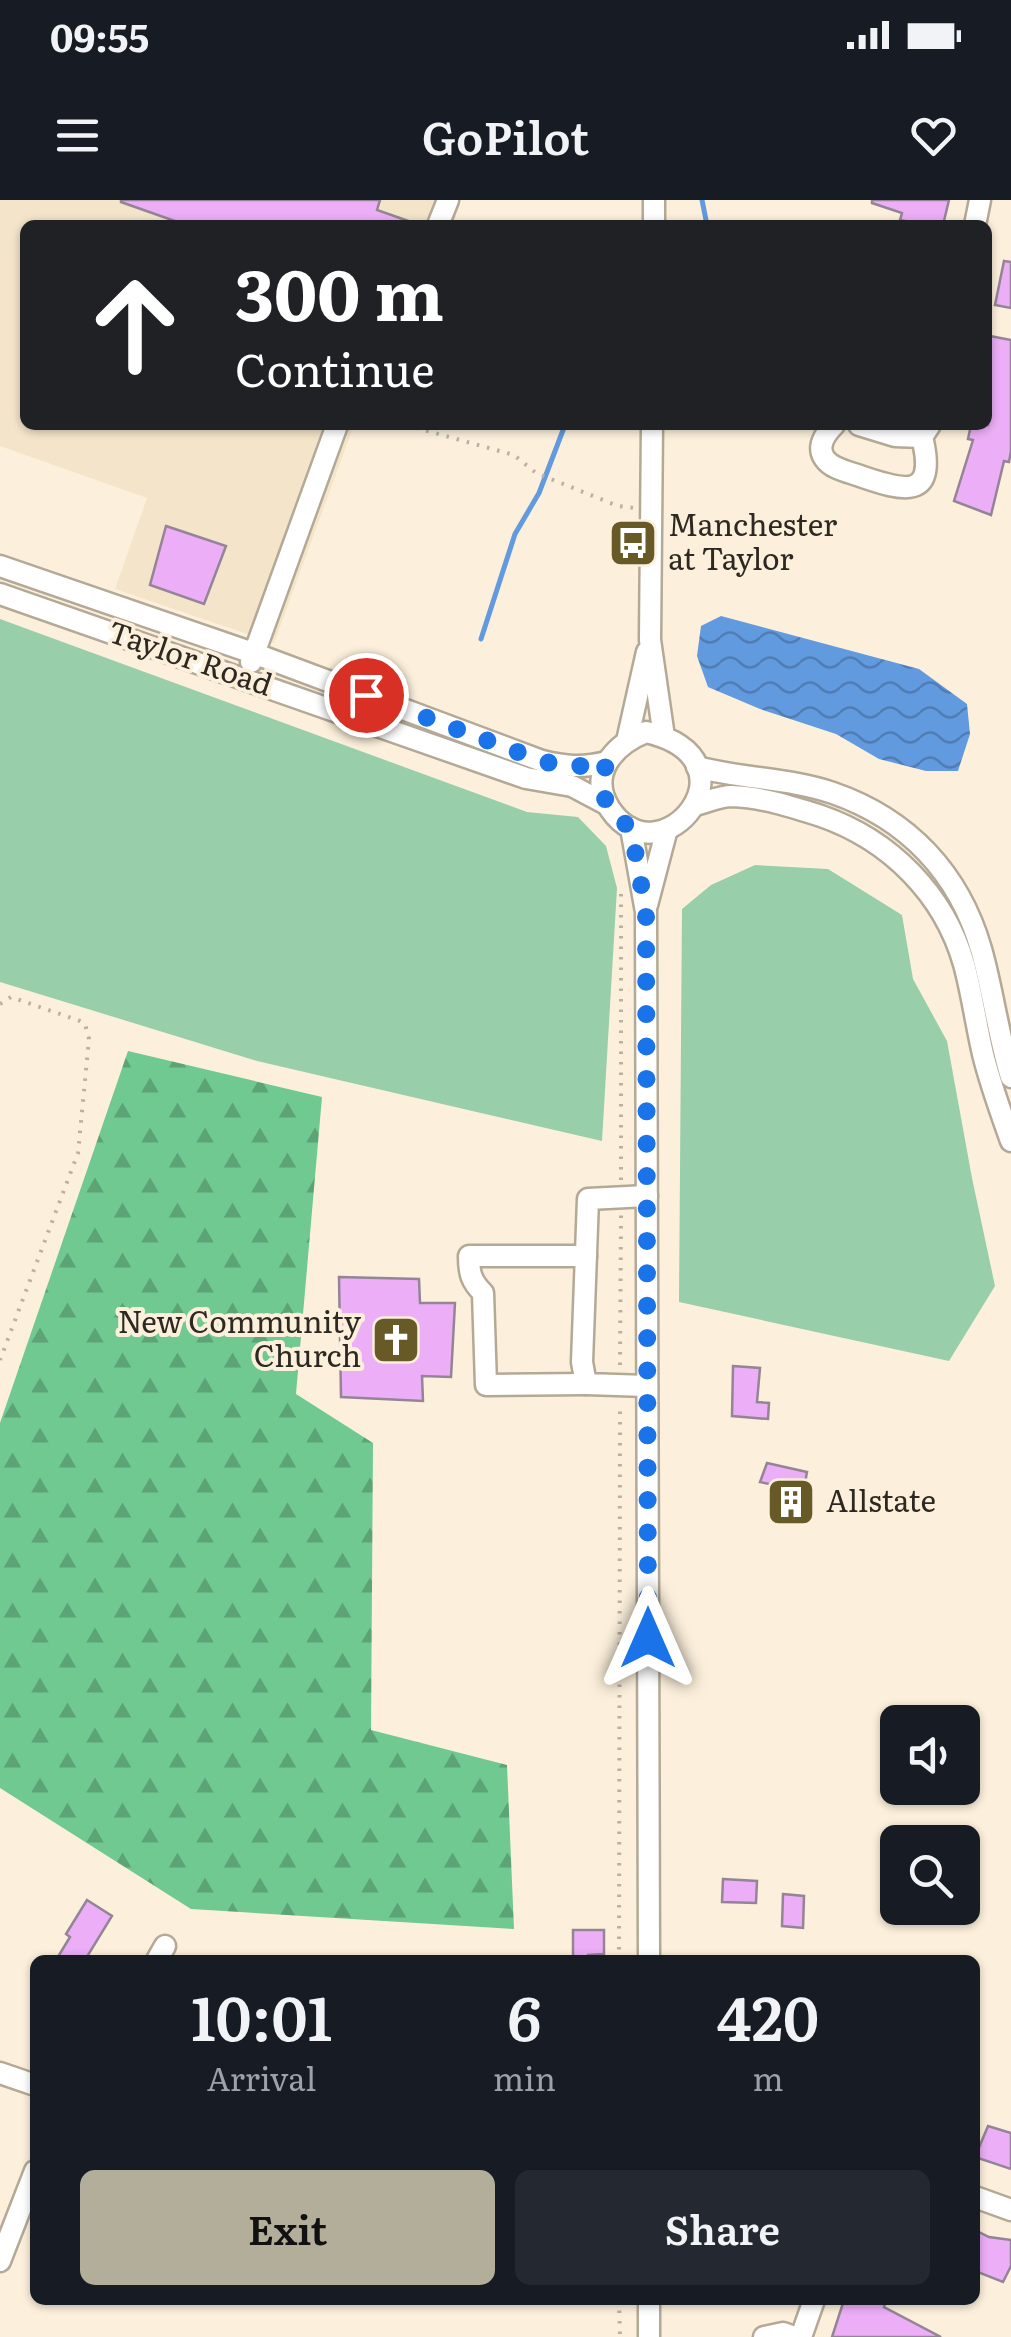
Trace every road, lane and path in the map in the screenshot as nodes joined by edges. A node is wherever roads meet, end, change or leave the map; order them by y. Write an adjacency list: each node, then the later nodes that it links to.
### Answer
1 (334, 430): 11 (street)
2 (424, 430): 7 (path)
3 (652, 430): 10 (street)
4 (829, 430): 6 (street)
5 (875, 430): 6 (street)
6 (926, 431)
7 (634, 508)
8 (0, 566): 11 (street, Taylor Road)
9 (0, 594): 12 (street, Taylor Road)
10 (650, 640): 13 (street); 14 (street)
11 (253, 653): 12 (street); 15 (street, Taylor Road)
12 (246, 678): 17 (street, Taylor Road)
13 (664, 737): 14 (street); 16 (street)
14 (627, 740): 15 (street)
15 (607, 762): 17 (street)
16 (697, 767): 18 (street); 23 (street)
17 (606, 804): 19 (street)
18 (695, 805): 20 (street); 23 (street)
19 (631, 828): 20 (street); 22 (street)
20 (667, 829): 22 (street)
21 (622, 880): 28 (path)
22 (646, 912): 27 (street)
23 (973, 958): 25 (street); 26 (street)
24 (0, 1004): 30 (path)
25 (1011, 1076)
26 (1011, 1141)
27 (647, 1196): 28 (street); 33 (street)
28 (621, 1198): 29 (street); 32 (path)
29 (586, 1256): 31 (street); 31 (street)
30 (0, 1360)
31 (586, 1384): 32 (street)
32 (620, 1386): 33 (street); 34 (path)
33 (647, 1386): 35 (street)
34 (618, 1955)
35 (648, 1955)
36 (0, 2074): 37 (street)
37 (30, 2083)
38 (30, 2184): 41 (street)
39 (980, 2199): 40 (street)
40 (1011, 2210)
41 (0, 2261)
42 (620, 2305): 45 (path)
43 (648, 2305): 46 (street)
44 (812, 2305): 48 (street)
45 (620, 2337)
46 (648, 2337)
47 (764, 2337): 48 (street)
48 (797, 2337)

